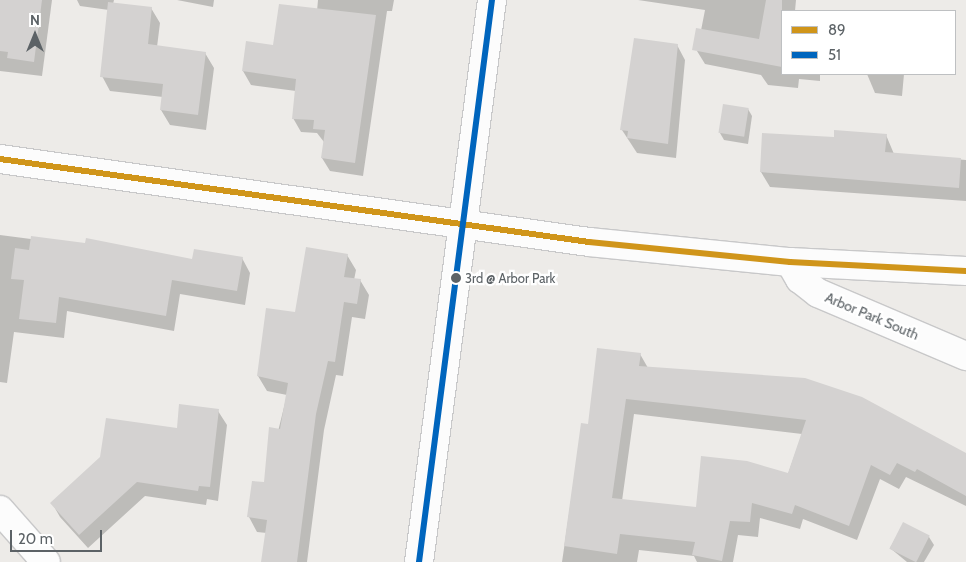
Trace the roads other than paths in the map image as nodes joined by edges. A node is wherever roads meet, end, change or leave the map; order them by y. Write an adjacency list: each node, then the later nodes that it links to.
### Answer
1 (492, 0): 3 (street)
2 (0, 159): 3 (street)
3 (462, 226): 4 (street); 9 (street)
4 (790, 262): 5 (street); 6 (street, Arbor Park South)
5 (966, 271)
6 (966, 356)
7 (0, 510): 8 (street)
8 (46, 562)
9 (419, 562)

